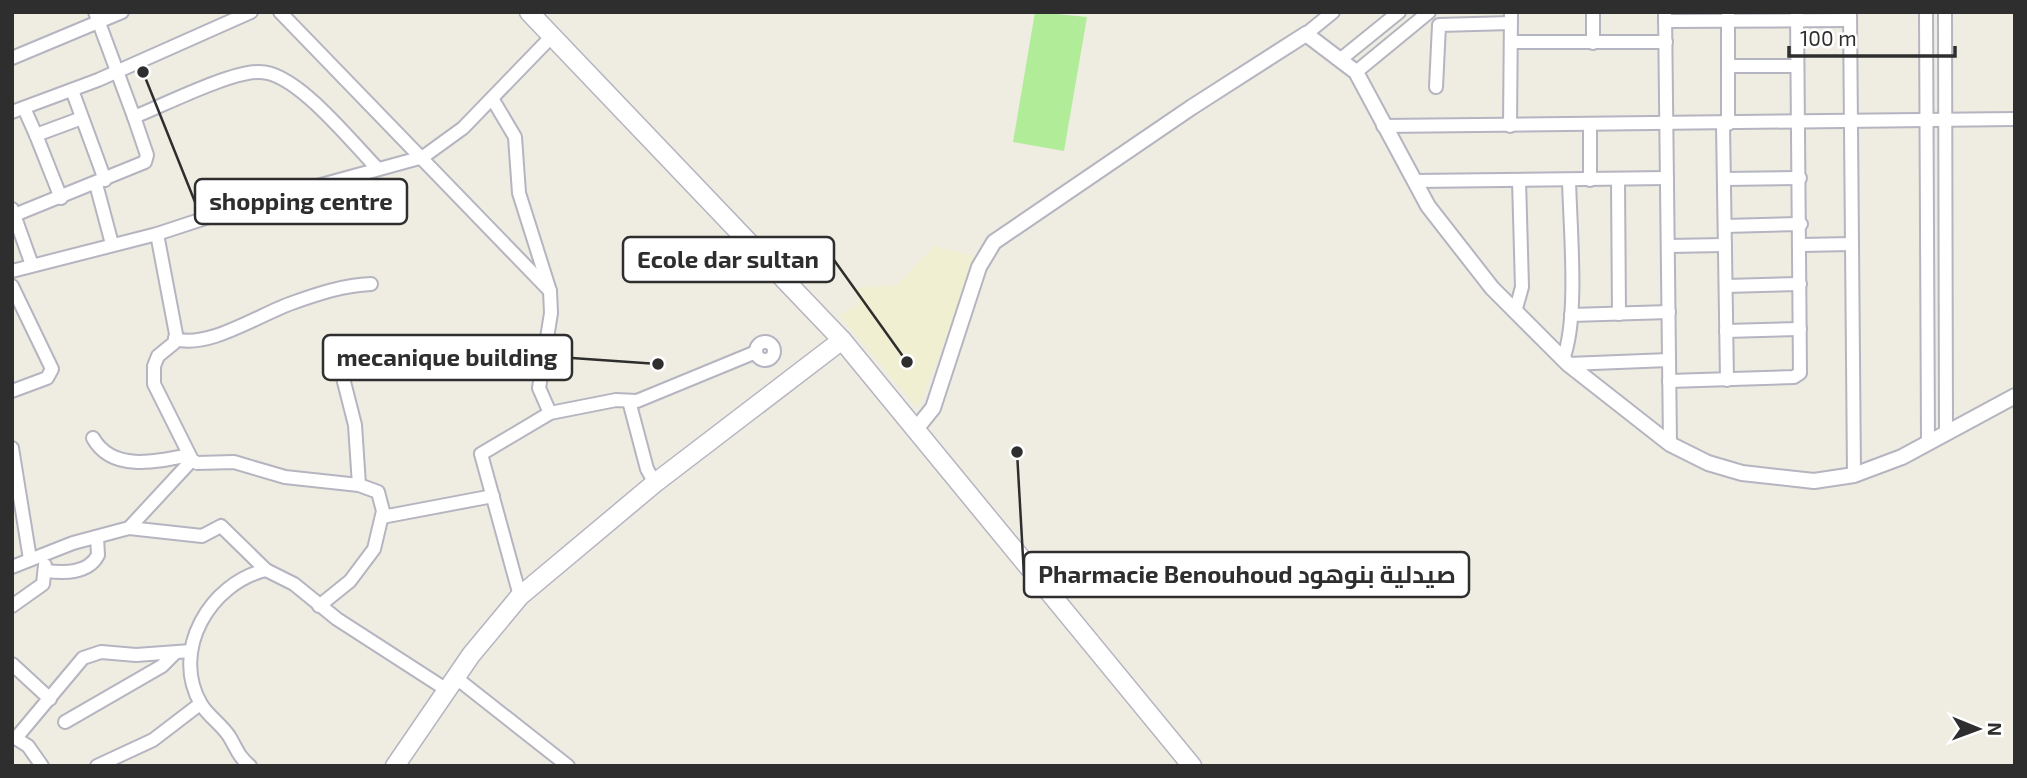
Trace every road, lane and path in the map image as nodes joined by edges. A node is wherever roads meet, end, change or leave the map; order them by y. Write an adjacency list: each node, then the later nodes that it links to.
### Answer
1 (122, 12): 14 (street)
2 (251, 12): 26 (street)
3 (280, 12): 45 (street)
4 (529, 12): 18 (main road)
5 (1333, 12): 17 (street)
6 (1399, 12): 23 (street)
7 (1429, 12): 27 (street)
8 (1593, 12): 21 (street)
9 (1926, 12): 36 (street)
10 (1945, 12): 34 (street)
11 (1728, 16): 12 (street); 15 (street); 24 (street)
12 (1797, 16): 13 (street); 25 (street)
13 (1850, 16): 37 (street)
14 (97, 17): 22 (street); 26 (street)
15 (1665, 17): 19 (street)
16 (1511, 18): 20 (street); 28 (street)
17 (1306, 34): 23 (street); 91 (street)
18 (553, 35): 30 (street); 80 (main road)
19 (1666, 42): 21 (street); 41 (street)
20 (1511, 43): 21 (street); 43 (street)
21 (1593, 43)
22 (12, 58)
23 (1341, 59): 27 (street)
24 (1728, 66): 25 (street); 39 (street)
25 (1797, 66): 38 (street)
26 (117, 71): 29 (street); 32 (street)
27 (1356, 72): 42 (street)
28 (1436, 87)
29 (72, 89): 31 (street); 33 (street)
30 (493, 100): 45 (street); 72 (street)
31 (18, 110): 44 (street)
32 (134, 117): 46 (street); 55 (street)
33 (82, 118): 44 (street); 55 (street)
34 (1945, 119): 35 (street); 36 (street); 92 (street)
35 (2015, 119)
36 (1925, 120): 37 (street); 94 (street)
37 (1851, 122): 38 (street); 63 (street)
38 (1798, 123): 39 (street); 47 (street)
39 (1726, 124): 41 (street); 49 (street)
40 (1590, 125): 41 (street); 43 (street); 52 (street)
41 (1667, 125): 48 (street)
42 (1383, 126): 43 (street); 54 (street)
43 (1510, 126)
44 (36, 135): 56 (street)
45 (423, 157): 46 (street); 72 (street)
46 (378, 169): 60 (street)
47 (1800, 177): 49 (street); 58 (street)
48 (1667, 178): 53 (street); 65 (street)
49 (1724, 179): 59 (street)
50 (1519, 180): 51 (street); 54 (street); 73 (street)
51 (1570, 180): 52 (street); 76 (street)
52 (1590, 180): 53 (street)
53 (1618, 180): 75 (street)
54 (1414, 181): 73 (street)
55 (101, 182): 56 (street); 61 (street)
56 (61, 198): 57 (street)
57 (13, 213): 66 (street)
58 (1801, 224): 59 (street); 62 (street)
59 (1725, 226): 64 (street)
60 (157, 234): 61 (street); 79 (street)
61 (112, 244): 66 (street)
62 (1801, 244): 63 (street); 69 (street)
63 (1852, 244): 98 (street)
64 (1725, 245): 65 (street); 71 (street)
65 (1668, 246): 74 (street)
66 (32, 265): 67 (street)
67 (12, 271)
68 (370, 284): 79 (street)
69 (1800, 284): 71 (street); 77 (street)
70 (12, 286): 87 (street)
71 (1726, 286): 78 (street)
72 (550, 291): 90 (street)
73 (1515, 312): 83 (street)
74 (1669, 312): 75 (street); 82 (street)
75 (1619, 314): 76 (street)
76 (1571, 315): 83 (street)
77 (1800, 329): 78 (street); 85 (street)
78 (1726, 331): 85 (street)
79 (175, 339): 97 (street)
80 (842, 340): 91 (main road); 99 (main road)
81 (756, 352): 89 (street)
82 (1669, 360): 83 (street); 86 (street)
83 (1565, 362): 95 (street)
84 (342, 374): 100 (street)
85 (1727, 380): 86 (street)
86 (1670, 381): 95 (street)
87 (12, 391)
88 (2015, 396): 92 (street)
89 (629, 401): 90 (street); 99 (street)
90 (550, 413): 101 (street)
91 (916, 429): 126 (main road)
92 (1946, 432): 94 (street)
93 (93, 438): 97 (street)
94 (1928, 442): 98 (street)
95 (1670, 444): 98 (street)
96 (12, 448): 102 (street)
97 (191, 458): 100 (street); 104 (street)
98 (1854, 475)
99 (655, 483): 110 (main road)
100 (359, 485): 103 (street)
101 (493, 496): 103 (street); 110 (street)
102 (18, 512): 106 (street)
103 (382, 517): 112 (street)
104 (129, 527): 105 (street); 108 (street)
105 (97, 537): 106 (street); 109 (street)
106 (35, 557): 107 (street); 109 (street)
107 (12, 567)
108 (266, 570): 112 (street); 113 (street)
109 (46, 571): 111 (street)
110 (520, 596): 116 (main road)
111 (12, 606)
112 (319, 606): 116 (street)
113 (191, 651): 114 (street); 118 (street)
114 (175, 653): 117 (street); 119 (street)
115 (12, 664): 117 (street)
116 (451, 684): 124 (main road); 125 (street)
117 (50, 699): 120 (street)
118 (200, 704): 122 (street); 123 (street)
119 (65, 722)
120 (14, 737): 121 (street)
121 (42, 766)
122 (97, 766)
123 (250, 766)
124 (396, 766)
125 (568, 766)
126 (1192, 766)

